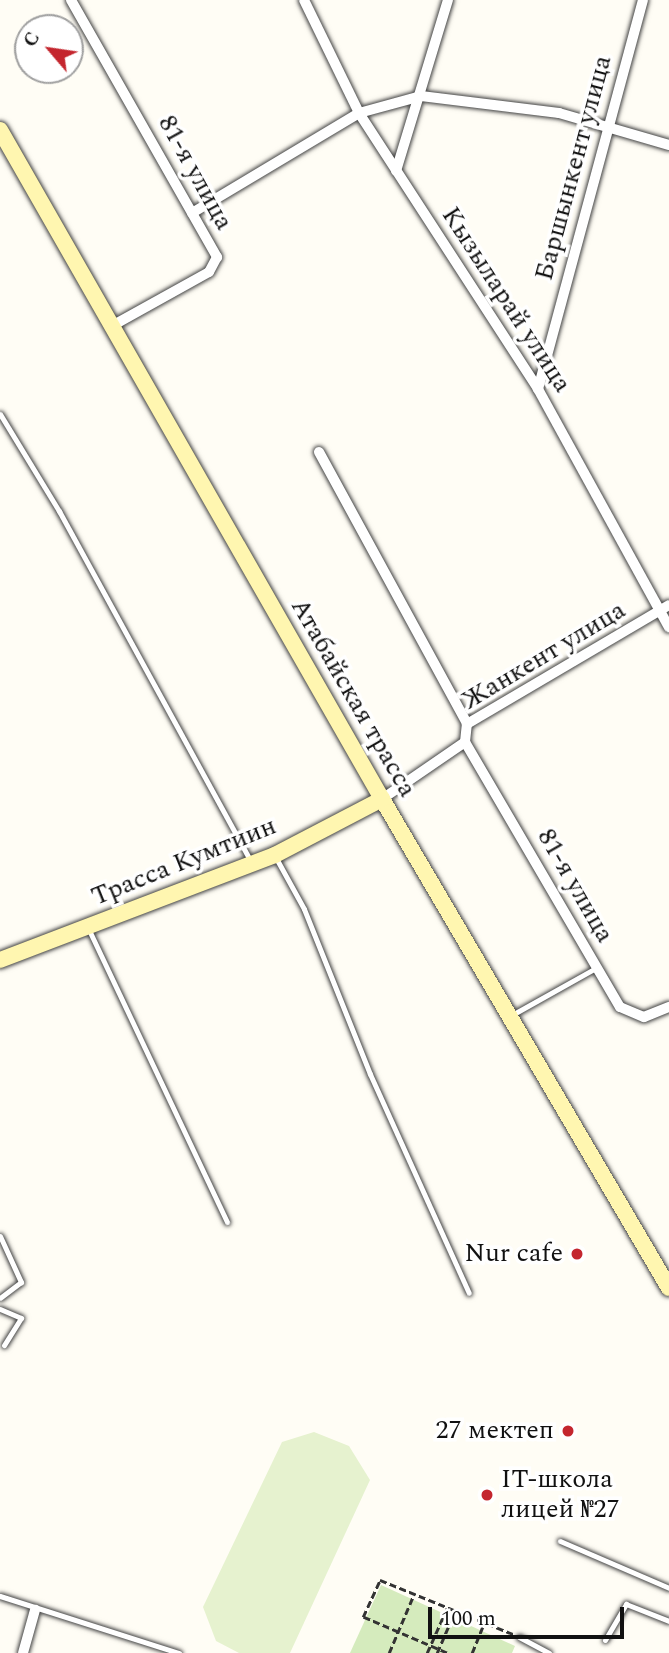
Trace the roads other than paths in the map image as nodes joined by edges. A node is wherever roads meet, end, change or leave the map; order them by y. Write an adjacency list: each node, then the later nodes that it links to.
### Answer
1 (71, 0): 11 (street, 81-я улица)
2 (304, 0): 6 (street, Кызыларай улица)
3 (448, 0): 5 (street)
4 (643, 0): 7 (street, Баршынкент улица)
5 (421, 96): 6 (street); 7 (street); 10 (street)
6 (359, 113): 10 (street, Кызыларай улица); 11 (street)
7 (608, 128): 9 (street); 13 (street, Баршынкент улица)
8 (0, 130): 12 (main road, Атабайская трасса)
9 (669, 145)
10 (396, 171): 13 (street, Кызыларай улица)
11 (192, 213): 12 (street, 81-я улица)
12 (112, 326): 20 (main road, Атабайская трасса)
13 (538, 389): 16 (street, Кызыларай улица)
14 (0, 414): 22 (lane)
15 (319, 452): 18 (street)
16 (665, 609): 17 (street, Кызыларай улица); 18 (street, Жанкент улица)
17 (669, 626)
18 (467, 724): 19 (street, Жанкент улица)
19 (464, 742): 20 (street, Жанкент улица); 25 (street, 81-я улица)
20 (382, 799): 21 (main road, Трасса Кумтиин); 27 (main road, Атабайская трасса)
21 (275, 855): 22 (main road, Трасса Кумтиин); 31 (lane)
22 (252, 863): 23 (main road, Трасса Кумтиин)
23 (88, 927): 24 (main road, Трасса Кумтиин); 28 (lane)
24 (0, 960)
25 (596, 968): 26 (street, 81-я улица); 27 (lane)
26 (669, 1007)
27 (510, 1017): 30 (main road, Атабайская трасса)
28 (227, 1222)
29 (0, 1236): 32 (lane)
30 (669, 1288)
31 (469, 1293)
32 (0, 1298)
33 (0, 1310): 34 (lane)
34 (4, 1345)
35 (560, 1541): 36 (lane)
36 (669, 1588)
37 (0, 1596): 38 (lane)
38 (35, 1611): 42 (street); 43 (lane)
39 (669, 1622): 41 (lane)
40 (519, 1637): 44 (lane)
41 (605, 1640)
42 (23, 1653)
43 (179, 1653)
44 (549, 1653)

